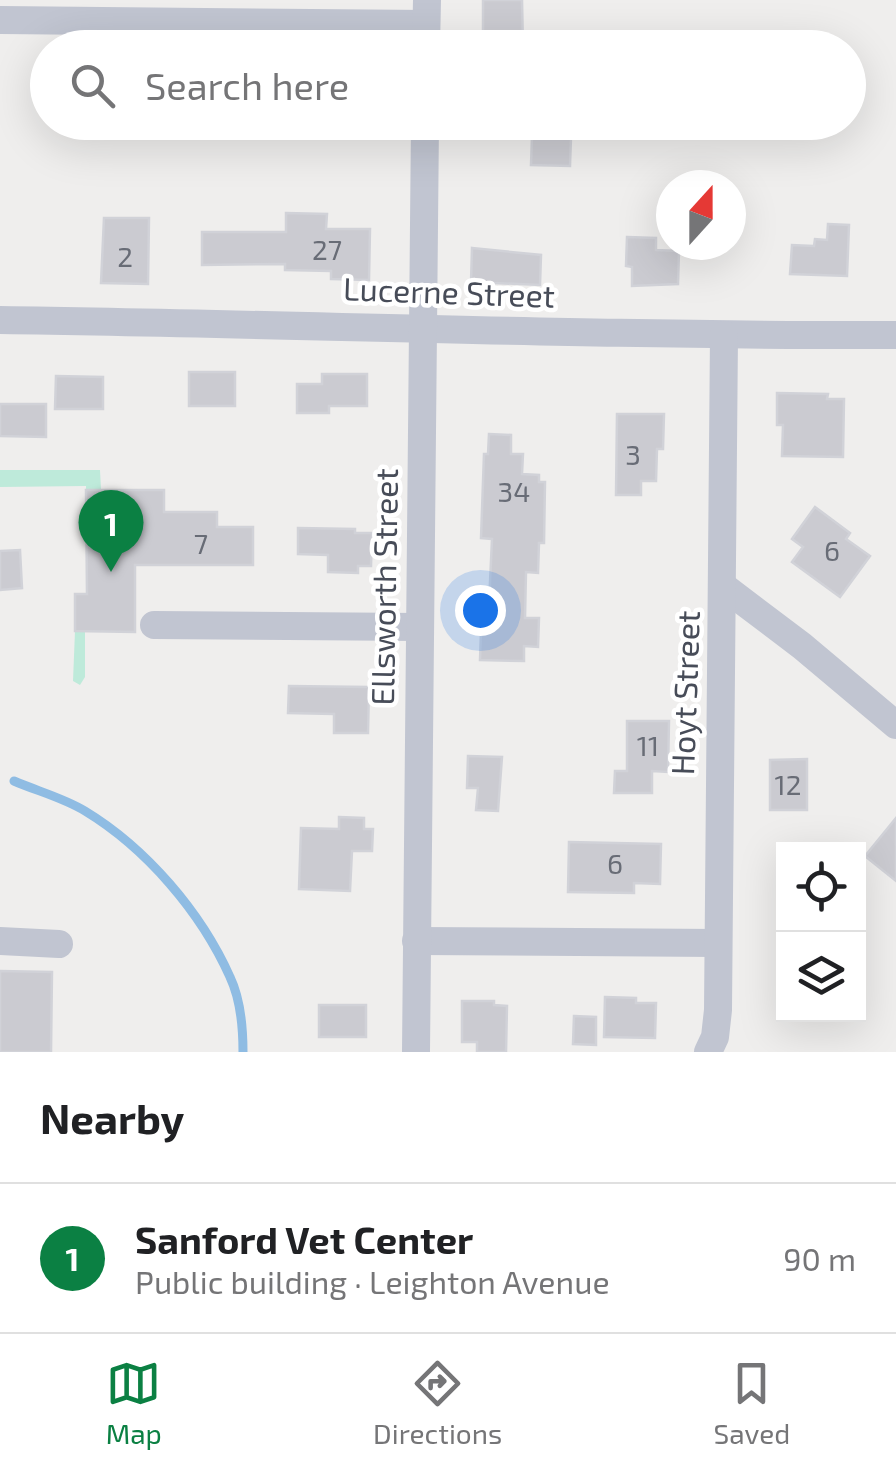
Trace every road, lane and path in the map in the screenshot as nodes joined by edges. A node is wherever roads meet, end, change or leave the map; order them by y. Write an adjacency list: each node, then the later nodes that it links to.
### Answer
1 (0, 20): 2 (street)
2 (426, 24)
3 (425, 140): 5 (street, Ellsworth Street)
4 (0, 320): 5 (street, Lucerne Street)
5 (423, 328): 6 (street, Lucerne Street); 10 (street, Ellsworth Street)
6 (724, 335): 7 (street, Lucerne Street); 8 (street, Hoyt Street)
7 (896, 335)
8 (724, 587): 11 (street); 14 (street, Hoyt Street)
9 (154, 625): 10 (street)
10 (419, 627): 13 (street, Ellsworth Street)
11 (896, 725)
12 (0, 942): 15 (street)
13 (416, 942): 14 (street); 16 (street, Ellsworth Street)
14 (717, 943): 17 (street, Hoyt Street)
15 (58, 944)
16 (416, 1052)
17 (708, 1052)

